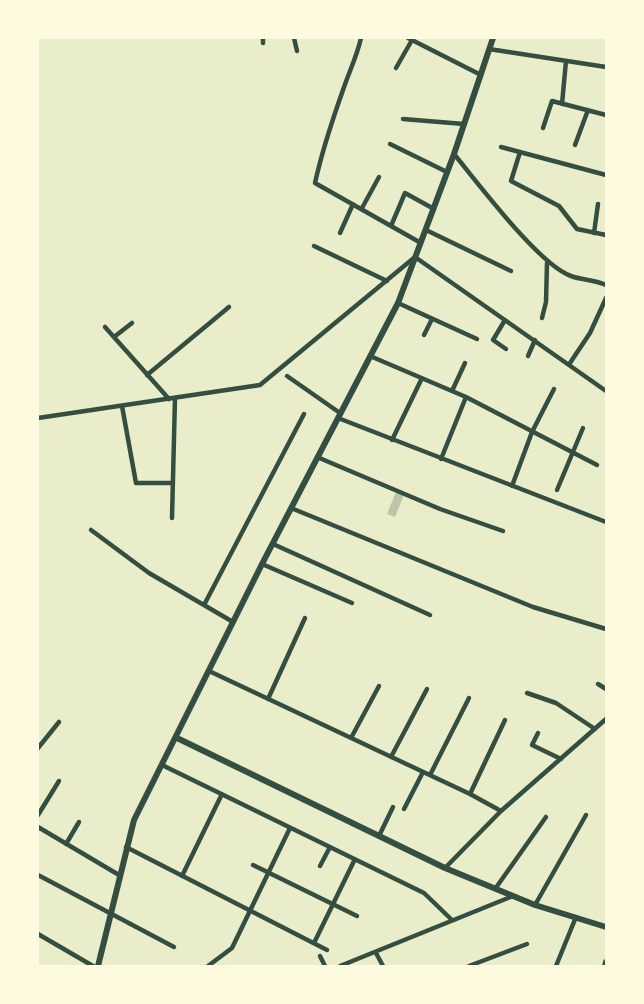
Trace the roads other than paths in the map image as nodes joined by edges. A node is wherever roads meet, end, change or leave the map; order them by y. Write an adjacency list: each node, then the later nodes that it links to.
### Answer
1 (294, 38): 6 (street)
2 (361, 38): 25 (street)
3 (493, 38): 5 (street)
4 (410, 39): 9 (street); 10 (street)
5 (489, 50): 7 (street); 10 (street)
6 (297, 51)
7 (566, 61): 8 (street); 11 (street)
8 (606, 67)
9 (396, 68)
10 (481, 75): 15 (street)
11 (562, 104): 12 (street); 16 (street)
12 (588, 110): 13 (street); 18 (street)
13 (606, 115)
14 (403, 119): 15 (street)
15 (464, 124): 21 (street)
16 (543, 128)
17 (390, 144): 22 (street)
18 (575, 146)
19 (501, 147): 20 (street)
20 (520, 152): 23 (street); 32 (street)
21 (454, 154): 22 (street); 37 (street)
22 (447, 172): 28 (street)
23 (606, 175)
24 (379, 177): 27 (street)
25 (353, 204): 27 (street); 31 (street)
26 (598, 204): 32 (street)
27 (362, 208): 29 (street)
28 (434, 209): 29 (street); 30 (street)
29 (391, 225): 34 (street)
30 (426, 230): 34 (street); 38 (street)
31 (340, 233)
32 (594, 233): 33 (street)
33 (606, 236)
34 (422, 243): 36 (street)
35 (314, 246): 39 (street)
36 (415, 257): 39 (street); 42 (street); 46 (street)
37 (547, 263): 40 (street); 45 (street)
38 (511, 271)
39 (387, 281): 65 (street)
40 (606, 285)
41 (606, 298): 57 (street)
42 (398, 303): 44 (street); 54 (street)
43 (230, 307): 58 (street)
44 (432, 318): 49 (street); 51 (street)
45 (542, 318)
46 (505, 320): 52 (street); 53 (street)
47 (132, 323): 50 (street)
48 (105, 327): 50 (street)
49 (424, 335)
50 (114, 337): 58 (street)
51 (477, 339)
52 (534, 340): 55 (street); 57 (street)
53 (506, 349)
54 (370, 356): 60 (street); 69 (street)
55 (528, 356)
56 (465, 363): 62 (street)
57 (570, 363): 63 (street)
58 (147, 375): 66 (street)
59 (287, 376): 69 (street)
60 (422, 378): 62 (street); 73 (street)
61 (554, 388): 72 (street)
62 (452, 391): 64 (street)
63 (606, 391)
64 (466, 397): 72 (street); 76 (street)
65 (175, 398): 66 (street); 78 (street)
66 (169, 399): 67 (street)
67 (122, 406): 70 (street); 78 (street)
68 (304, 414): 89 (street)
69 (339, 416): 73 (street); 75 (street)
70 (38, 418)
71 (583, 428): 74 (street)
72 (532, 432): 74 (street); 79 (street)
73 (392, 440): 76 (street)
74 (574, 453): 77 (street); 80 (street)
75 (317, 457): 81 (street); 85 (street)
76 (441, 459): 79 (street)
77 (597, 465)
78 (173, 483): 82 (street)
79 (512, 486): 83 (street)
80 (557, 490)
81 (291, 508): 86 (street); 93 (street)
82 (172, 518)
83 (606, 522)
84 (91, 530): 89 (street)
85 (503, 531)
86 (273, 544): 87 (street); 90 (street)
87 (262, 564): 88 (street); 92 (street)
88 (352, 603)
89 (204, 605): 92 (street)
90 (430, 615)
91 (305, 618): 101 (street)
92 (233, 622): 94 (street)
93 (606, 629)
94 (209, 671): 101 (street); 107 (street)
95 (598, 684): 97 (street)
96 (379, 686): 108 (street)
97 (606, 688)
98 (427, 689): 110 (street)
99 (527, 693): 105 (street)
100 (469, 698): 114 (street)
101 (268, 699): 108 (street)
102 (606, 719): 105 (street)
103 (505, 720): 117 (street)
104 (59, 722): 109 (street)
105 (595, 729): 111 (street)
106 (538, 733): 111 (street)
107 (177, 738): 112 (street); 127 (street)
108 (351, 738): 110 (street)
109 (38, 748)
110 (391, 757): 113 (street)
111 (561, 759): 120 (street)
112 (162, 765): 116 (street); 129 (street)
113 (423, 772): 114 (street); 119 (street)
114 (430, 775): 117 (street)
115 (59, 781): 121 (street)
116 (222, 794): 126 (street); 138 (street)
117 (470, 794): 120 (street)
118 (393, 807): 127 (street)
119 (404, 809)
120 (501, 811): 134 (street)
121 (38, 814)
122 (586, 815): 142 (street)
123 (546, 817): 139 (street)
124 (79, 822): 128 (street)
125 (38, 826): 128 (street)
126 (290, 828): 130 (street); 135 (street)
127 (379, 836): 134 (street)
128 (66, 844): 137 (street)
129 (126, 847): 137 (street); 138 (street)
130 (330, 847): 131 (street); 133 (street)
131 (355, 859): 141 (street); 147 (street)
132 (253, 865): 135 (street)
133 (320, 866)
134 (445, 868): 139 (street)
135 (269, 873): 141 (street); 143 (street)
136 (38, 875): 144 (street)
137 (119, 875): 144 (street)
138 (183, 876): 143 (street)
139 (495, 889): 140 (street)
140 (513, 896): 142 (street); 147 (street)
141 (333, 904): 145 (street); 150 (street)
142 (535, 905): 146 (street)
143 (250, 912): 150 (street); 158 (street)
144 (110, 915): 152 (street); 157 (street)
145 (357, 916)
146 (576, 917): 148 (street); 163 (street)
147 (452, 920): 154 (street)
148 (606, 927)
149 (38, 934): 157 (street)
150 (314, 944): 153 (street)
151 (527, 944): 162 (street)
152 (174, 947)
153 (327, 950)
154 (376, 953): 160 (street); 161 (street)
155 (320, 956): 159 (street)
156 (606, 962): 164 (street)
157 (96, 966)
158 (208, 966)
159 (325, 966)
160 (340, 966)
161 (383, 966)
162 (469, 966)
163 (556, 966)
164 (605, 966)

